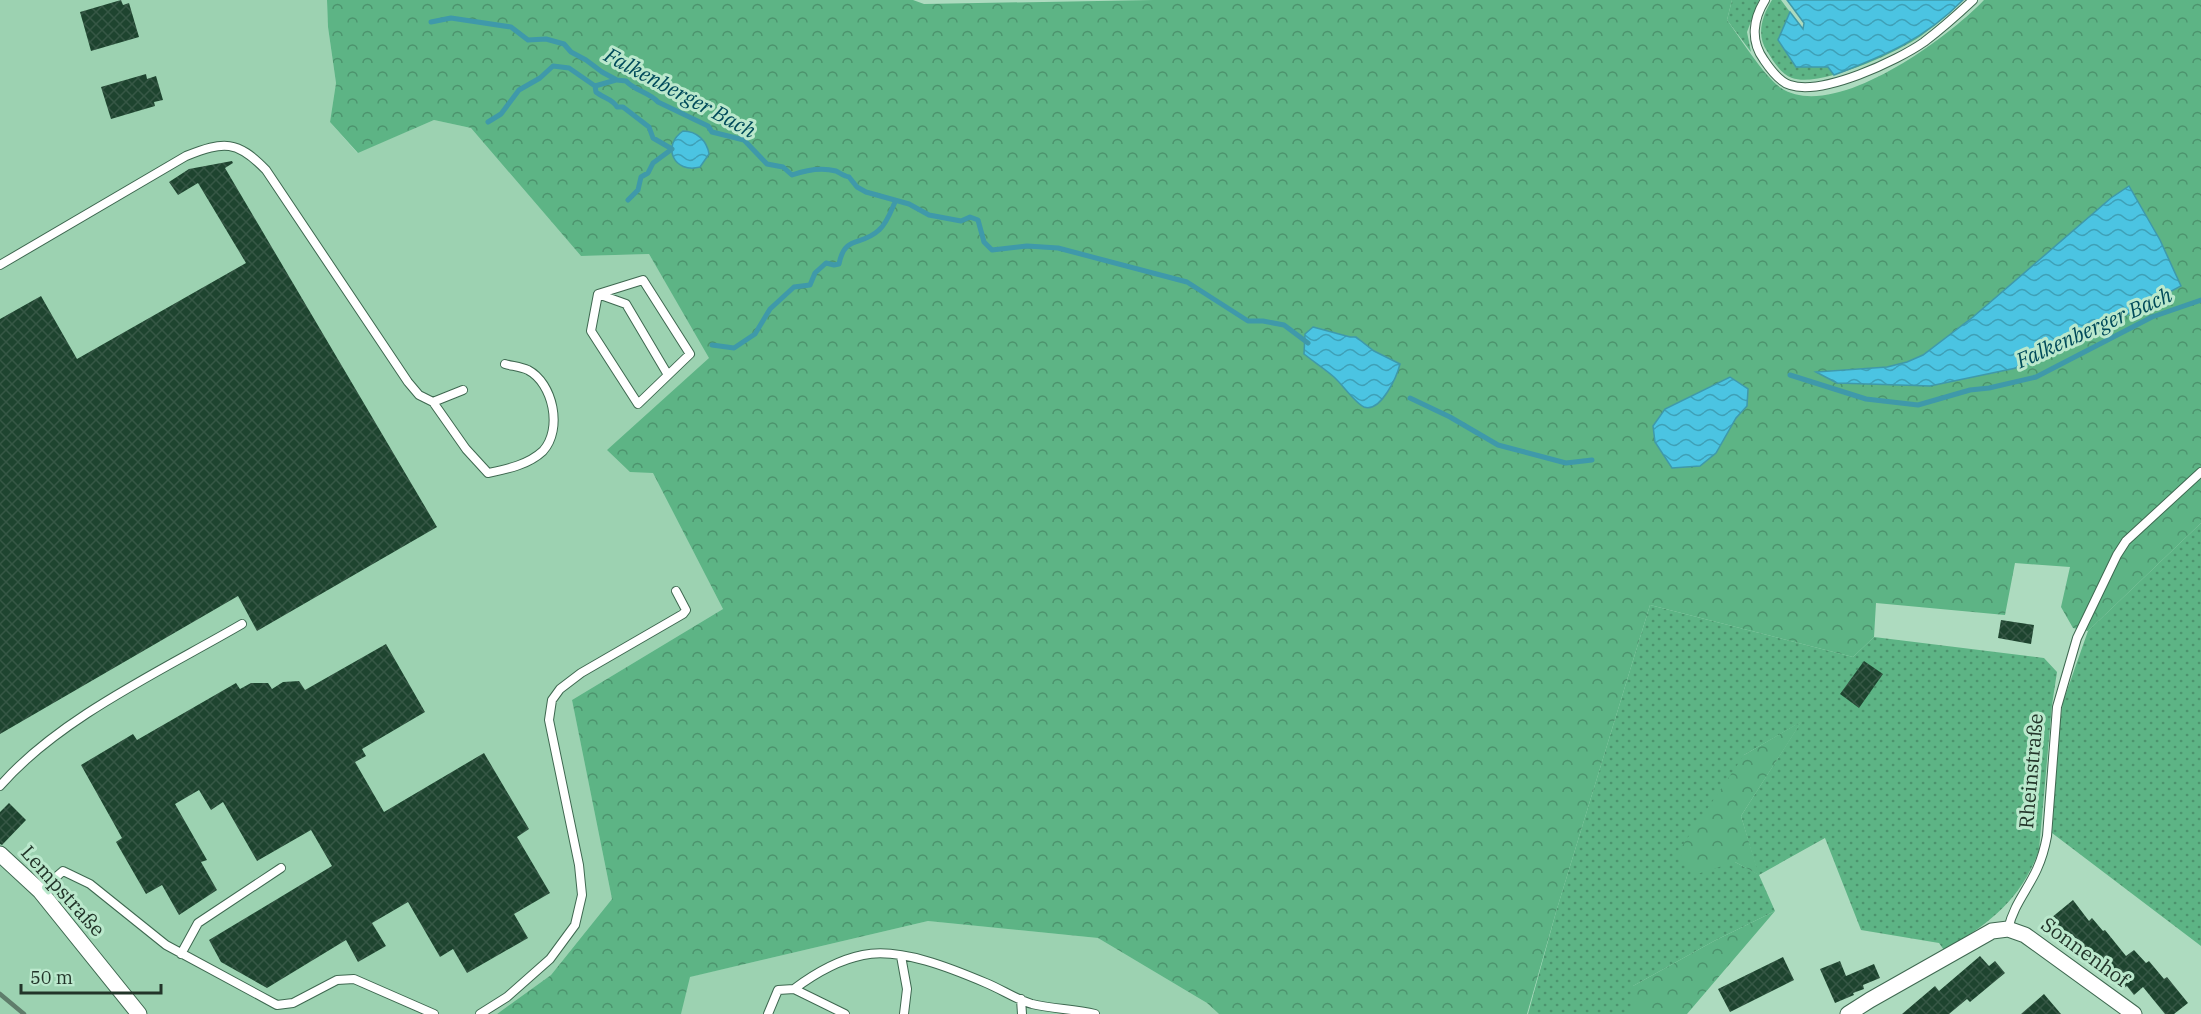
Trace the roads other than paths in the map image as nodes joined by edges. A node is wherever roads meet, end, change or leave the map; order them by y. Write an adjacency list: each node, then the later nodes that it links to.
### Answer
1 (1765, 0): 2 (lane)
2 (1973, 0)
3 (0, 265): 8 (lane)
4 (598, 294): 6 (lane); 6 (lane); 6 (lane)
5 (505, 364): 8 (lane)
6 (668, 375)
7 (463, 390): 8 (lane)
8 (433, 402)
9 (2201, 472): 16 (lane, Rheinstraße)
10 (676, 591): 23 (lane)
11 (242, 624): 12 (lane)
12 (0, 786)
13 (0, 854): 15 (street, Lempstraße)
14 (281, 868): 17 (lane)
15 (40, 891): 17 (lane); 21 (street, Lempstraße)
16 (2008, 929): 29 (street); 30 (street, Sonnenhof)
17 (181, 954): 22 (lane)
18 (901, 956): 19 (lane); 20 (lane); 26 (lane)
19 (794, 989): 24 (lane); 25 (lane)
20 (1021, 999): 27 (lane); 28 (lane)
21 (139, 1014)
22 (434, 1014)
23 (480, 1014)
24 (768, 1014)
25 (845, 1014)
26 (904, 1014)
27 (1022, 1014)
28 (1095, 1014)
29 (1848, 1014)
30 (2134, 1014)

